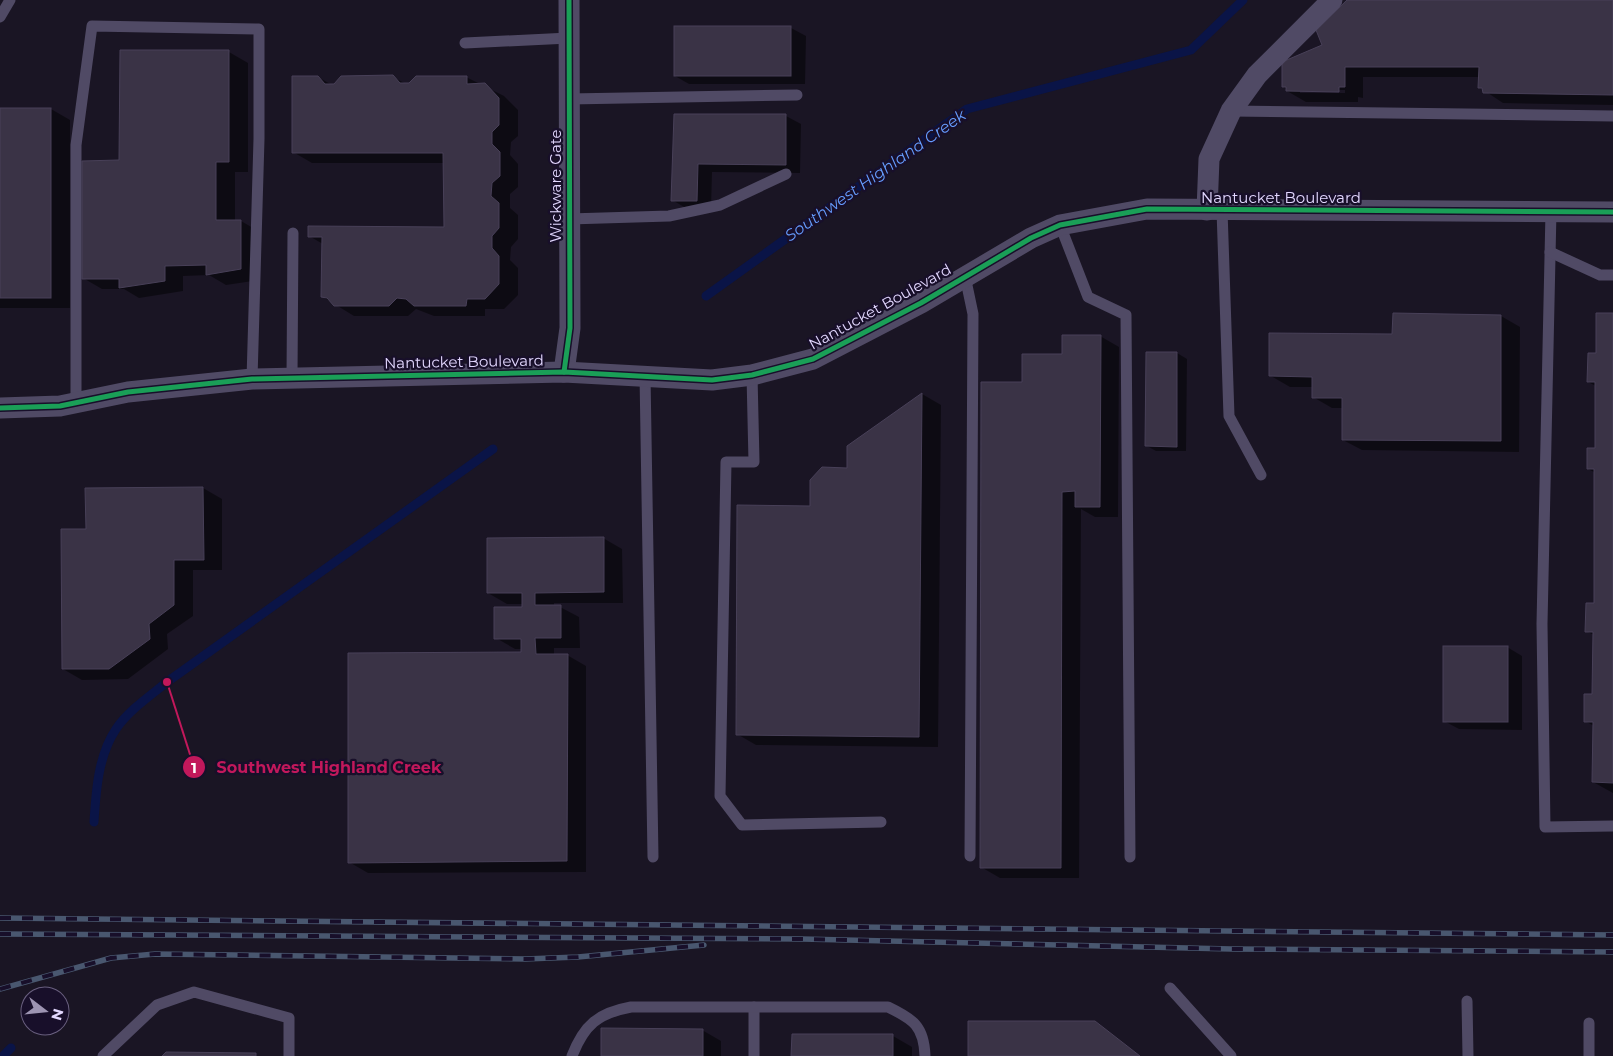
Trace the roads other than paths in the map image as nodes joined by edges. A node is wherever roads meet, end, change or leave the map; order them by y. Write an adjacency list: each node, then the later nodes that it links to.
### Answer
1 (10, 0): 4 (lane)
2 (569, 0): 5 (street, Wickware Gate)
3 (1332, 0): 9 (street)
4 (0, 17)
5 (569, 38): 6 (lane); 8 (street, Wickware Gate)
6 (465, 43)
7 (797, 95): 8 (lane)
8 (569, 99): 15 (street, Wickware Gate)
9 (1231, 111): 10 (lane); 12 (street)
10 (1613, 116)
11 (786, 174): 15 (lane)
12 (1214, 210): 13 (street, Nantucket Boulevard); 16 (street, Nantucket Boulevard); 28 (lane)
13 (1551, 212): 14 (street, Nantucket Boulevard); 18 (lane)
14 (1613, 212)
15 (569, 219): 21 (street, Wickware Gate)
16 (1060, 226): 20 (street, Nantucket Boulevard); 33 (lane)
17 (293, 233): 24 (lane)
18 (1550, 252): 19 (lane); 30 (lane)
19 (1613, 275)
20 (965, 276): 23 (street, Nantucket Boulevard); 31 (lane)
21 (564, 372): 22 (street, Nantucket Boulevard); 24 (street, Nantucket Boulevard)
22 (645, 375): 23 (street, Nantucket Boulevard); 32 (lane)
23 (752, 375): 29 (lane)
24 (292, 378): 25 (street, Nantucket Boulevard)
25 (252, 379): 26 (street, Nantucket Boulevard); 26 (lane)
26 (76, 402): 27 (street, Nantucket Boulevard)
27 (0, 408)
28 (1262, 475)
29 (881, 822)
30 (1613, 826)
31 (970, 856)
32 (653, 857)
33 (1130, 857)
34 (1170, 988): 43 (lane)
35 (1467, 1001): 44 (lane)
36 (754, 1008): 40 (lane); 41 (lane); 42 (lane)
37 (1590, 1022): 45 (lane)
38 (103, 1056): 39 (lane)
39 (289, 1056)
40 (572, 1056)
41 (754, 1056)
42 (925, 1056)
43 (1231, 1056)
44 (1468, 1056)
45 (1589, 1056)

